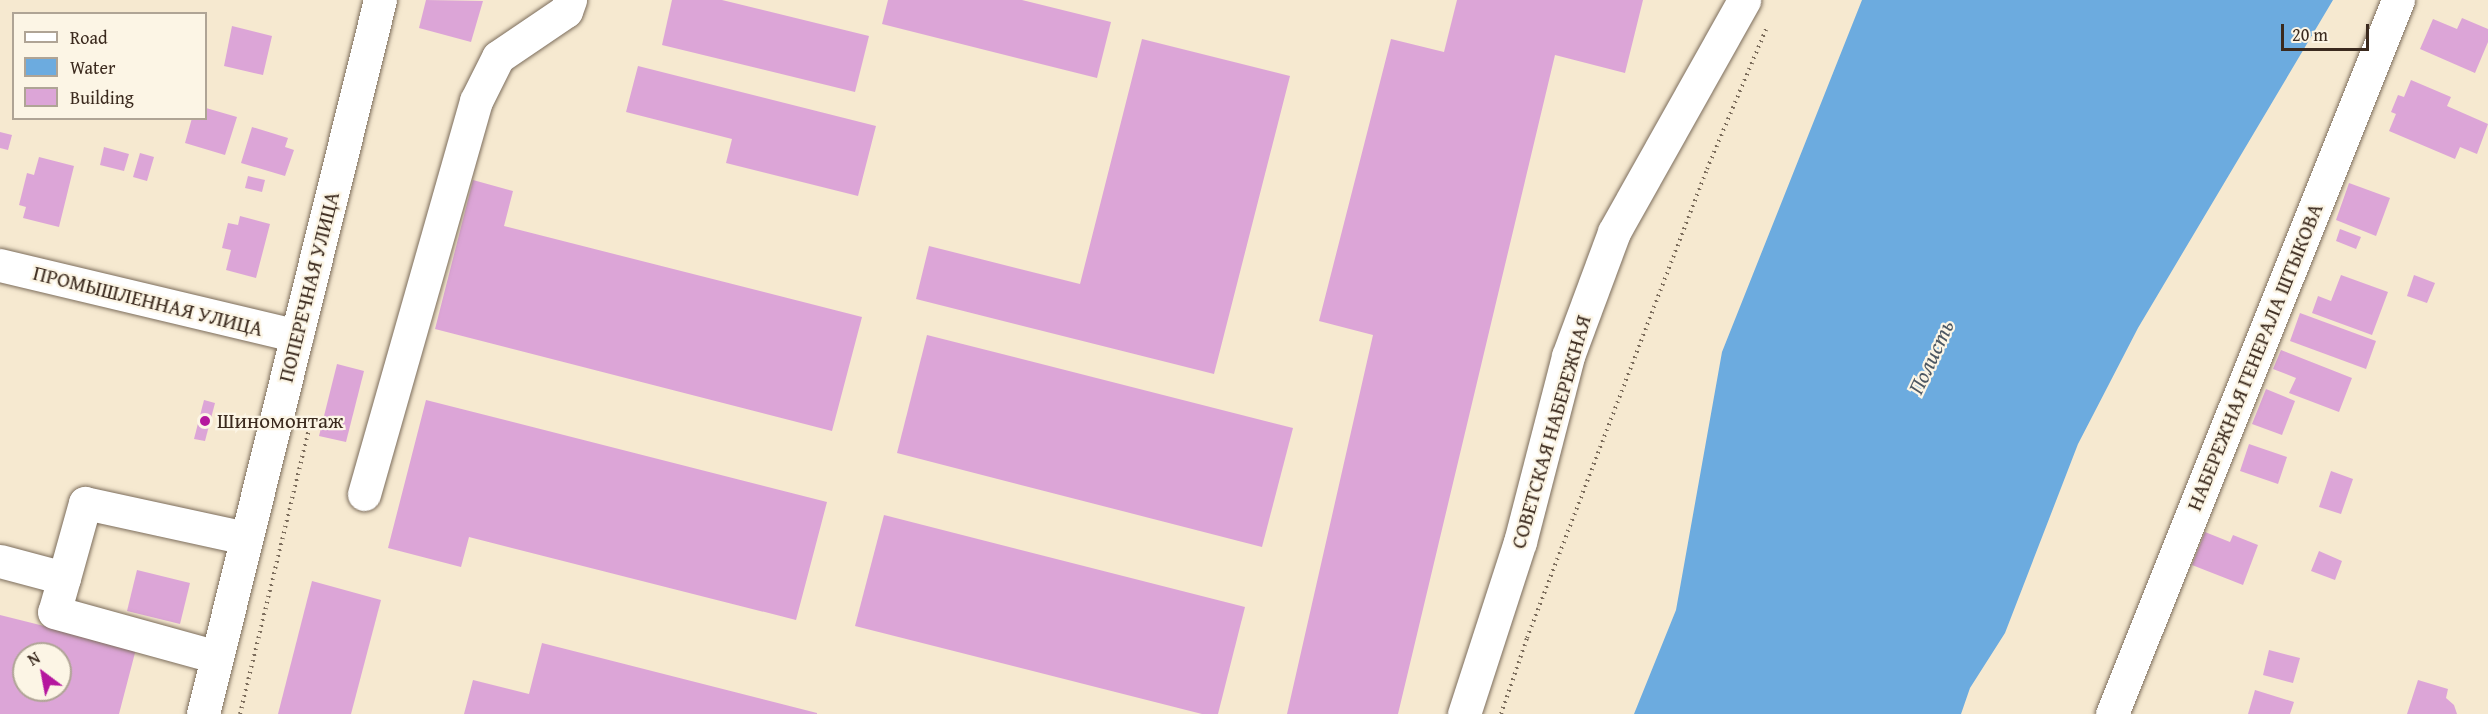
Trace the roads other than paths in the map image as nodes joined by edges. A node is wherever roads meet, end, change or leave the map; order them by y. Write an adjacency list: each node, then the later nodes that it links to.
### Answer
1 (380, 0): 6 (street, ПОПЕРЕЧНАЯ УЛИЦА)
2 (570, 0): 7 (street)
3 (1744, 0): 13 (street, СОВЕТСКАЯ НАБЕРЕЖНАЯ)
4 (2398, 0): 14 (street, НАБЕРЕЖНАЯ ГЕНЕРАЛА ШТЫКОВА)
5 (0, 265): 6 (street, ПРОМЫШЛЕННАЯ УЛИЦА)
6 (297, 336): 8 (street, ПОПЕРЕЧНАЯ УЛИЦА)
7 (364, 494)
8 (245, 538): 10 (street); 11 (street, ПОПЕРЕЧНАЯ УЛИЦА)
9 (0, 561): 10 (street)
10 (64, 578): 11 (street)
11 (217, 657): 12 (street, ПОПЕРЕЧНАЯ УЛИЦА)
12 (203, 714)
13 (1464, 714)
14 (2112, 714)

